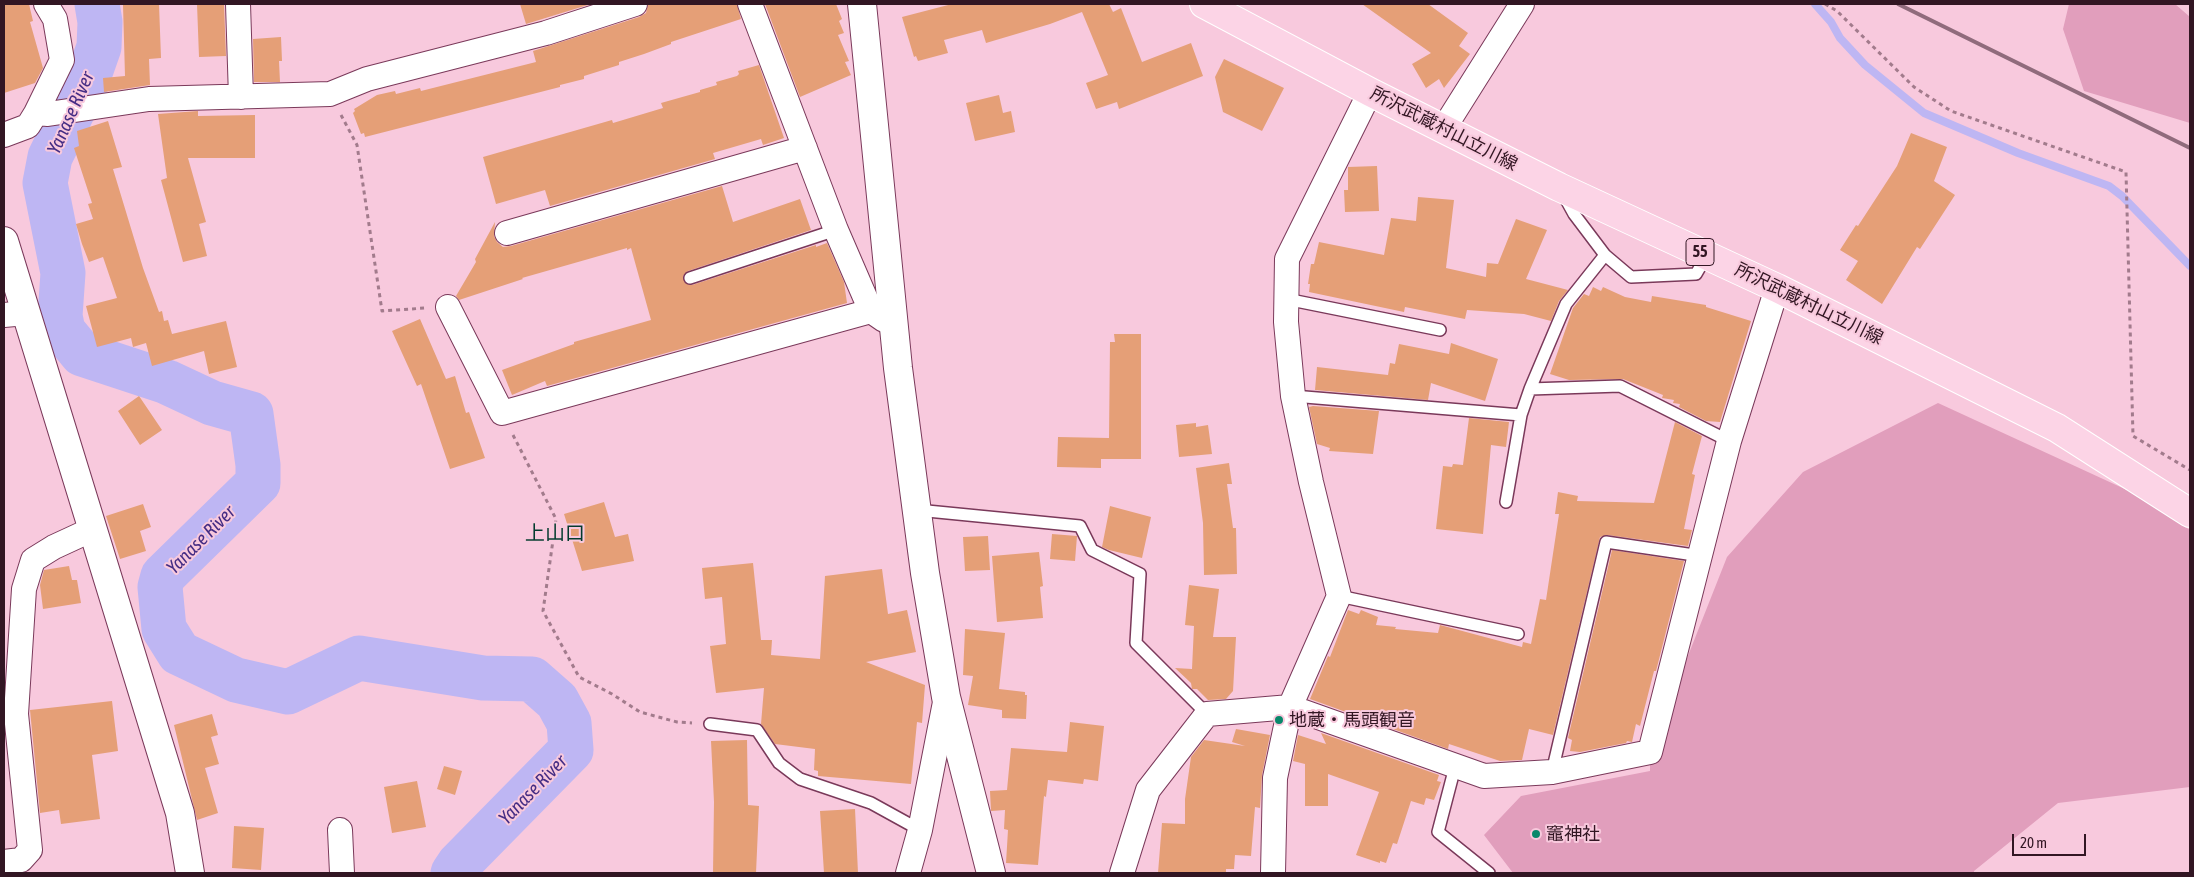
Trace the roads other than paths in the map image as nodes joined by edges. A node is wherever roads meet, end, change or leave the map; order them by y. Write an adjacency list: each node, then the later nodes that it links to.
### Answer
1 (46, 4): 10 (street)
2 (238, 4): 9 (street)
3 (634, 4): 9 (street)
4 (750, 4): 13 (street)
5 (862, 4): 26 (street)
6 (1204, 4): 8 (main road, 所沢武蔵村山立川線 / 55)
7 (1522, 4): 11 (street)
8 (1370, 92): 11 (main road, 所沢武蔵村山立川線 / 55); 22 (street)
9 (241, 97): 10 (street)
10 (42, 113): 12 (street)
11 (1444, 128): 14 (main road, 所沢武蔵村山立川線 / 55)
12 (4, 135)
13 (805, 148): 15 (street); 16 (street)
14 (1559, 186): 18 (lane); 19 (main road, 所沢武蔵村山立川線 / 55)
15 (836, 230): 20 (lane); 24 (street)
16 (507, 233)
17 (4, 241): 25 (street)
18 (1605, 255): 19 (lane); 28 (lane)
19 (1707, 255): 21 (main road, 所沢武蔵村山立川線 / 55)
20 (690, 278)
21 (1777, 288): 31 (street); 34 (main road, 所沢武蔵村山立川線 / 55)
22 (1286, 299): 27 (lane); 29 (street)
23 (448, 307): 24 (street)
24 (871, 310): 26 (street)
25 (15, 314): 35 (street)
26 (894, 327): 33 (street)
27 (1440, 330)
28 (1530, 388): 30 (lane); 31 (lane)
29 (1293, 396): 30 (lane); 37 (street)
30 (1521, 415): 32 (lane)
31 (1729, 441): 36 (street)
32 (1506, 502)
33 (916, 510): 39 (street); 41 (lane)
34 (2190, 513)
35 (93, 529): 47 (street); 49 (street)
36 (1701, 556): 44 (street); 44 (lane)
37 (1339, 596): 38 (lane); 40 (street)
38 (1518, 634)
39 (946, 697): 46 (street); 52 (street)
40 (1290, 707): 41 (street); 43 (street); 54 (street)
41 (1207, 714): 53 (street)
42 (710, 724): 46 (lane)
43 (1455, 767): 44 (street); 48 (lane)
44 (1552, 772)
45 (340, 830): 50 (street)
46 (920, 830): 51 (street)
47 (4, 862)
48 (1473, 868): 55 (lane)
49 (190, 873)
50 (342, 873)
51 (908, 873)
52 (992, 873)
53 (1122, 873)
54 (1273, 873)
55 (1489, 873)

